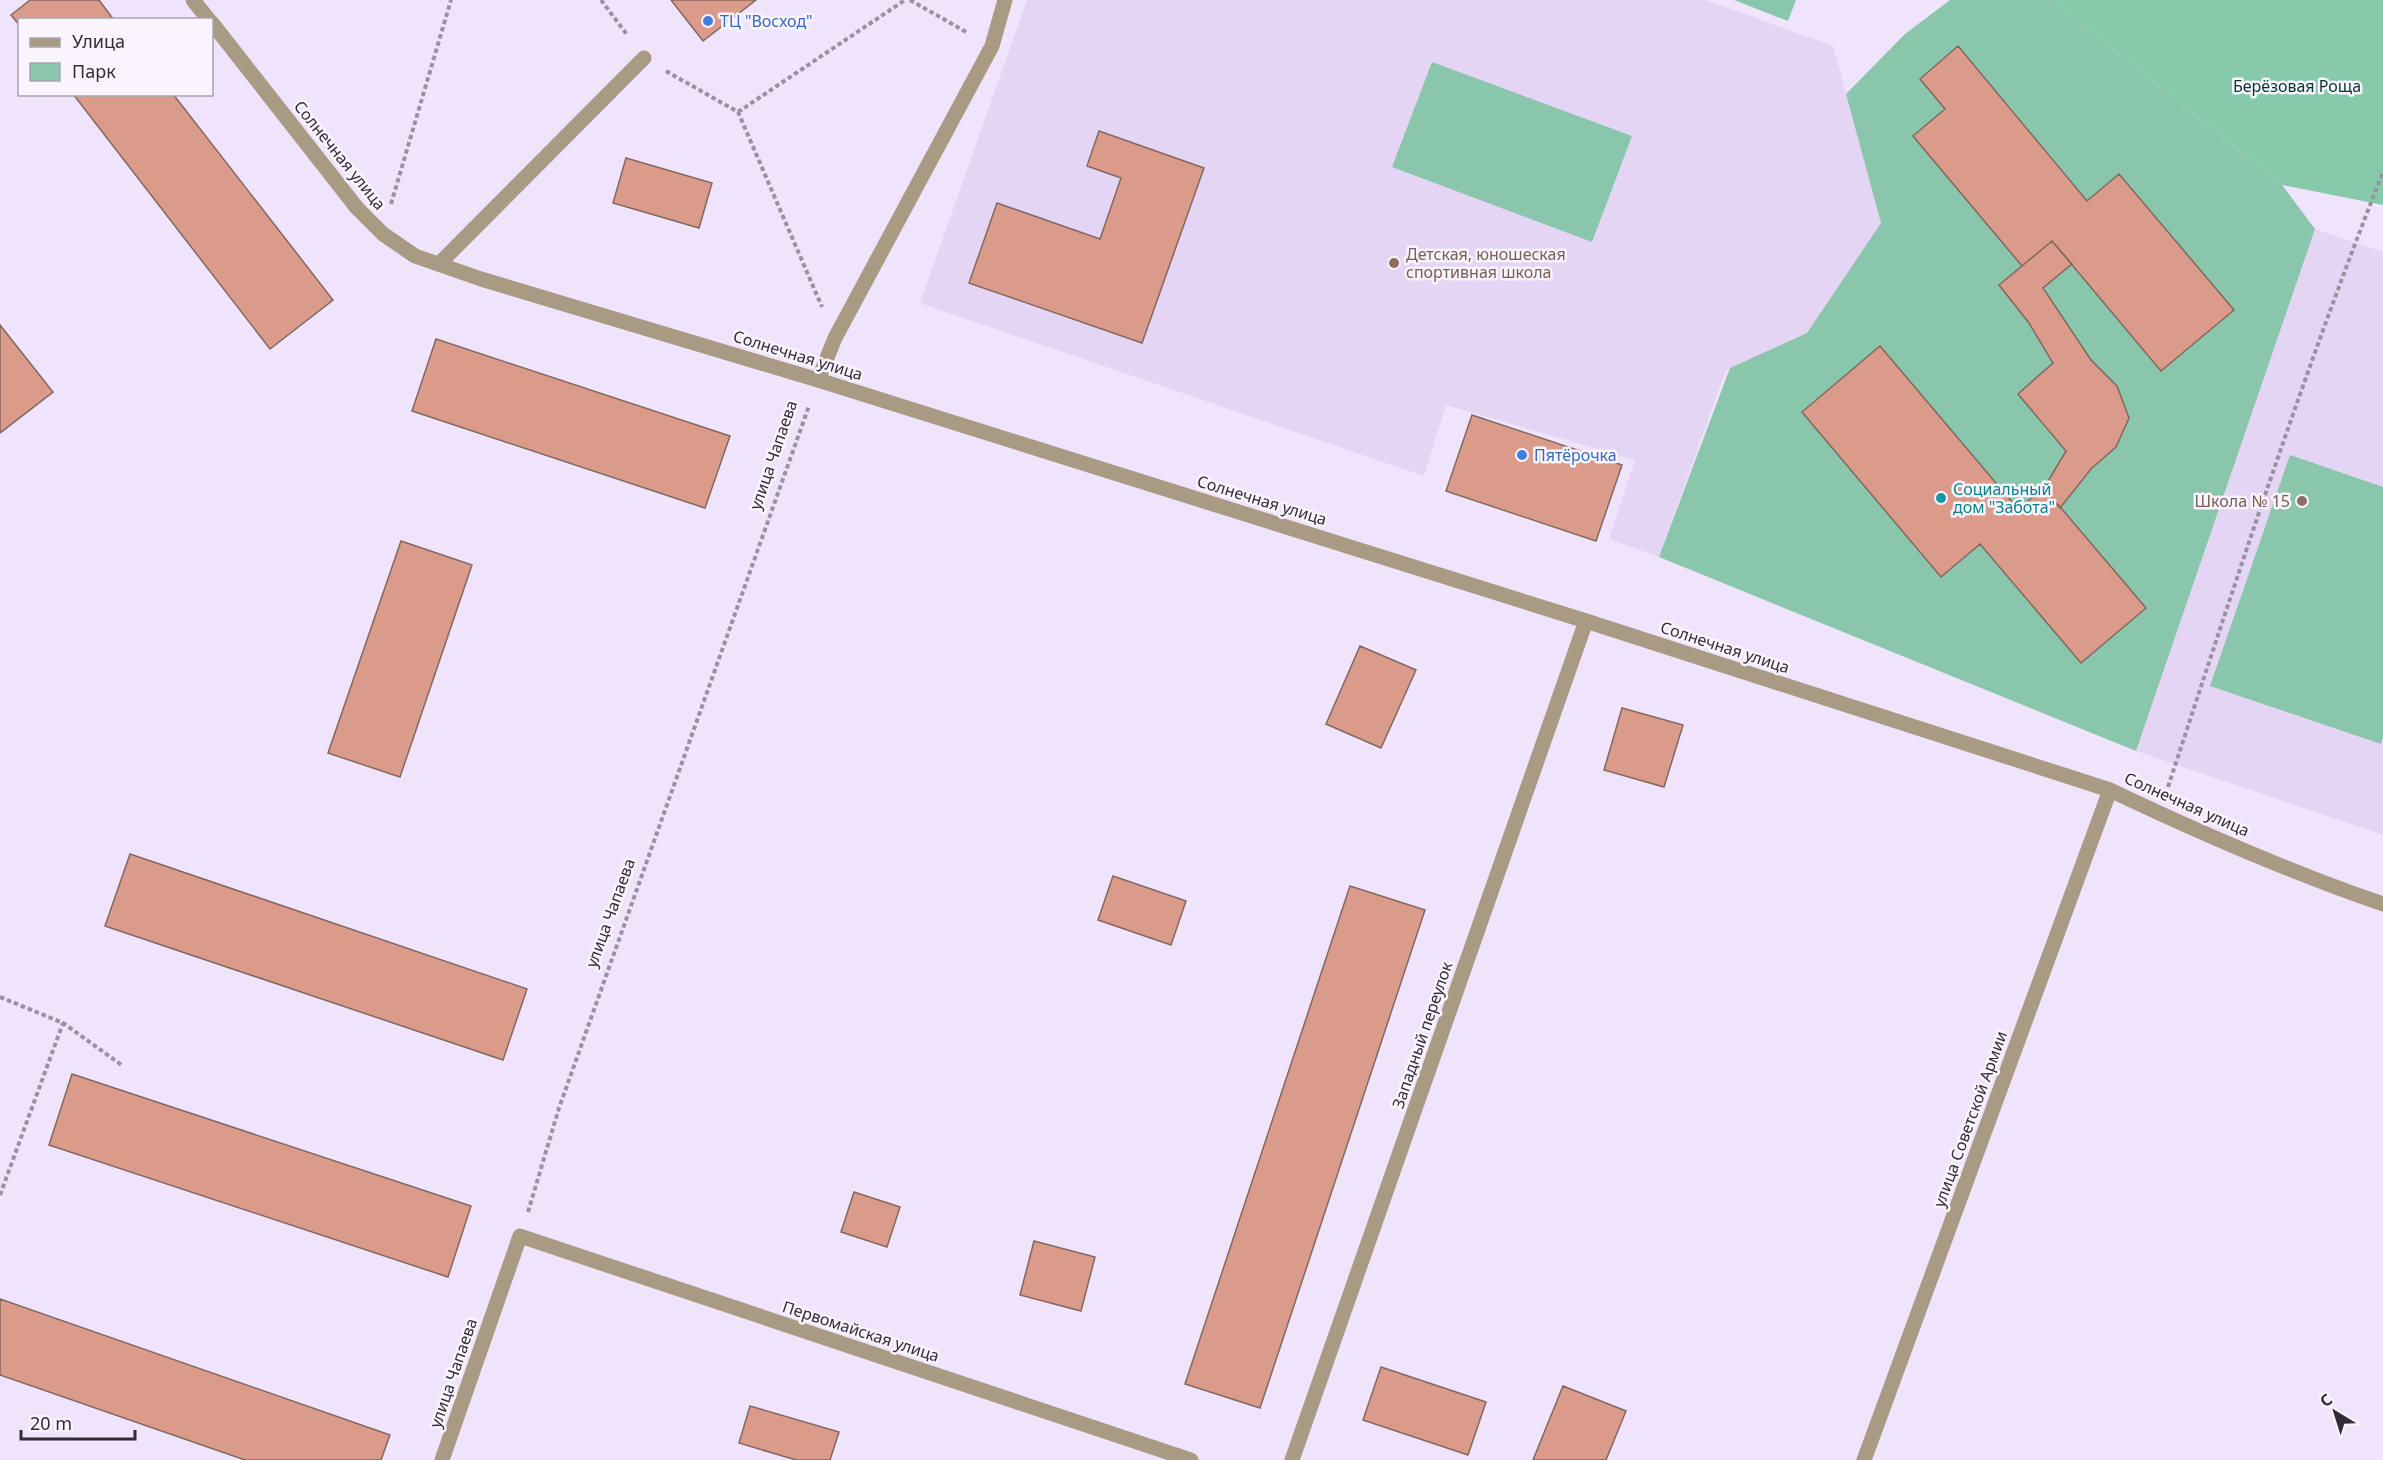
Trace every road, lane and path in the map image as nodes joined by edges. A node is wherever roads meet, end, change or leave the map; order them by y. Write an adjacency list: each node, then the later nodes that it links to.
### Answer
1 (193, 0): 6 (street, Солнечная улица)
2 (451, 0): 12 (path)
3 (601, 0): 9 (path)
4 (908, 0): 8 (path); 10 (path)
5 (1005, 0): 8 (street)
6 (208, 18)
7 (213, 25): 12 (street, Солнечная улица)
8 (992, 46): 14 (street)
9 (644, 58): 10 (path); 13 (street)
10 (738, 112): 14 (path)
11 (2383, 171): 18 (path)
12 (383, 234): 13 (street, Солнечная улица)
13 (439, 264): 15 (street, Солнечная улица)
14 (835, 338): 15 (street)
15 (818, 380): 16 (street, Солнечная улица); 24 (path, улица Чапаева)
16 (1586, 621): 17 (street, Солнечная улица); 27 (street, Западный переулок)
17 (2110, 790): 18 (street, Солнечная улица); 28 (street, улица Советской Армии)
18 (2159, 813): 19 (street, Солнечная улица)
19 (2383, 903)
20 (0, 997): 21 (path)
21 (63, 1023): 22 (path); 23 (path)
22 (123, 1066)
23 (0, 1195)
24 (520, 1236): 25 (street, улица Чапаева); 26 (street, Первомайская улица)
25 (442, 1460)
26 (1191, 1460)
27 (1292, 1460)
28 (1864, 1460)

